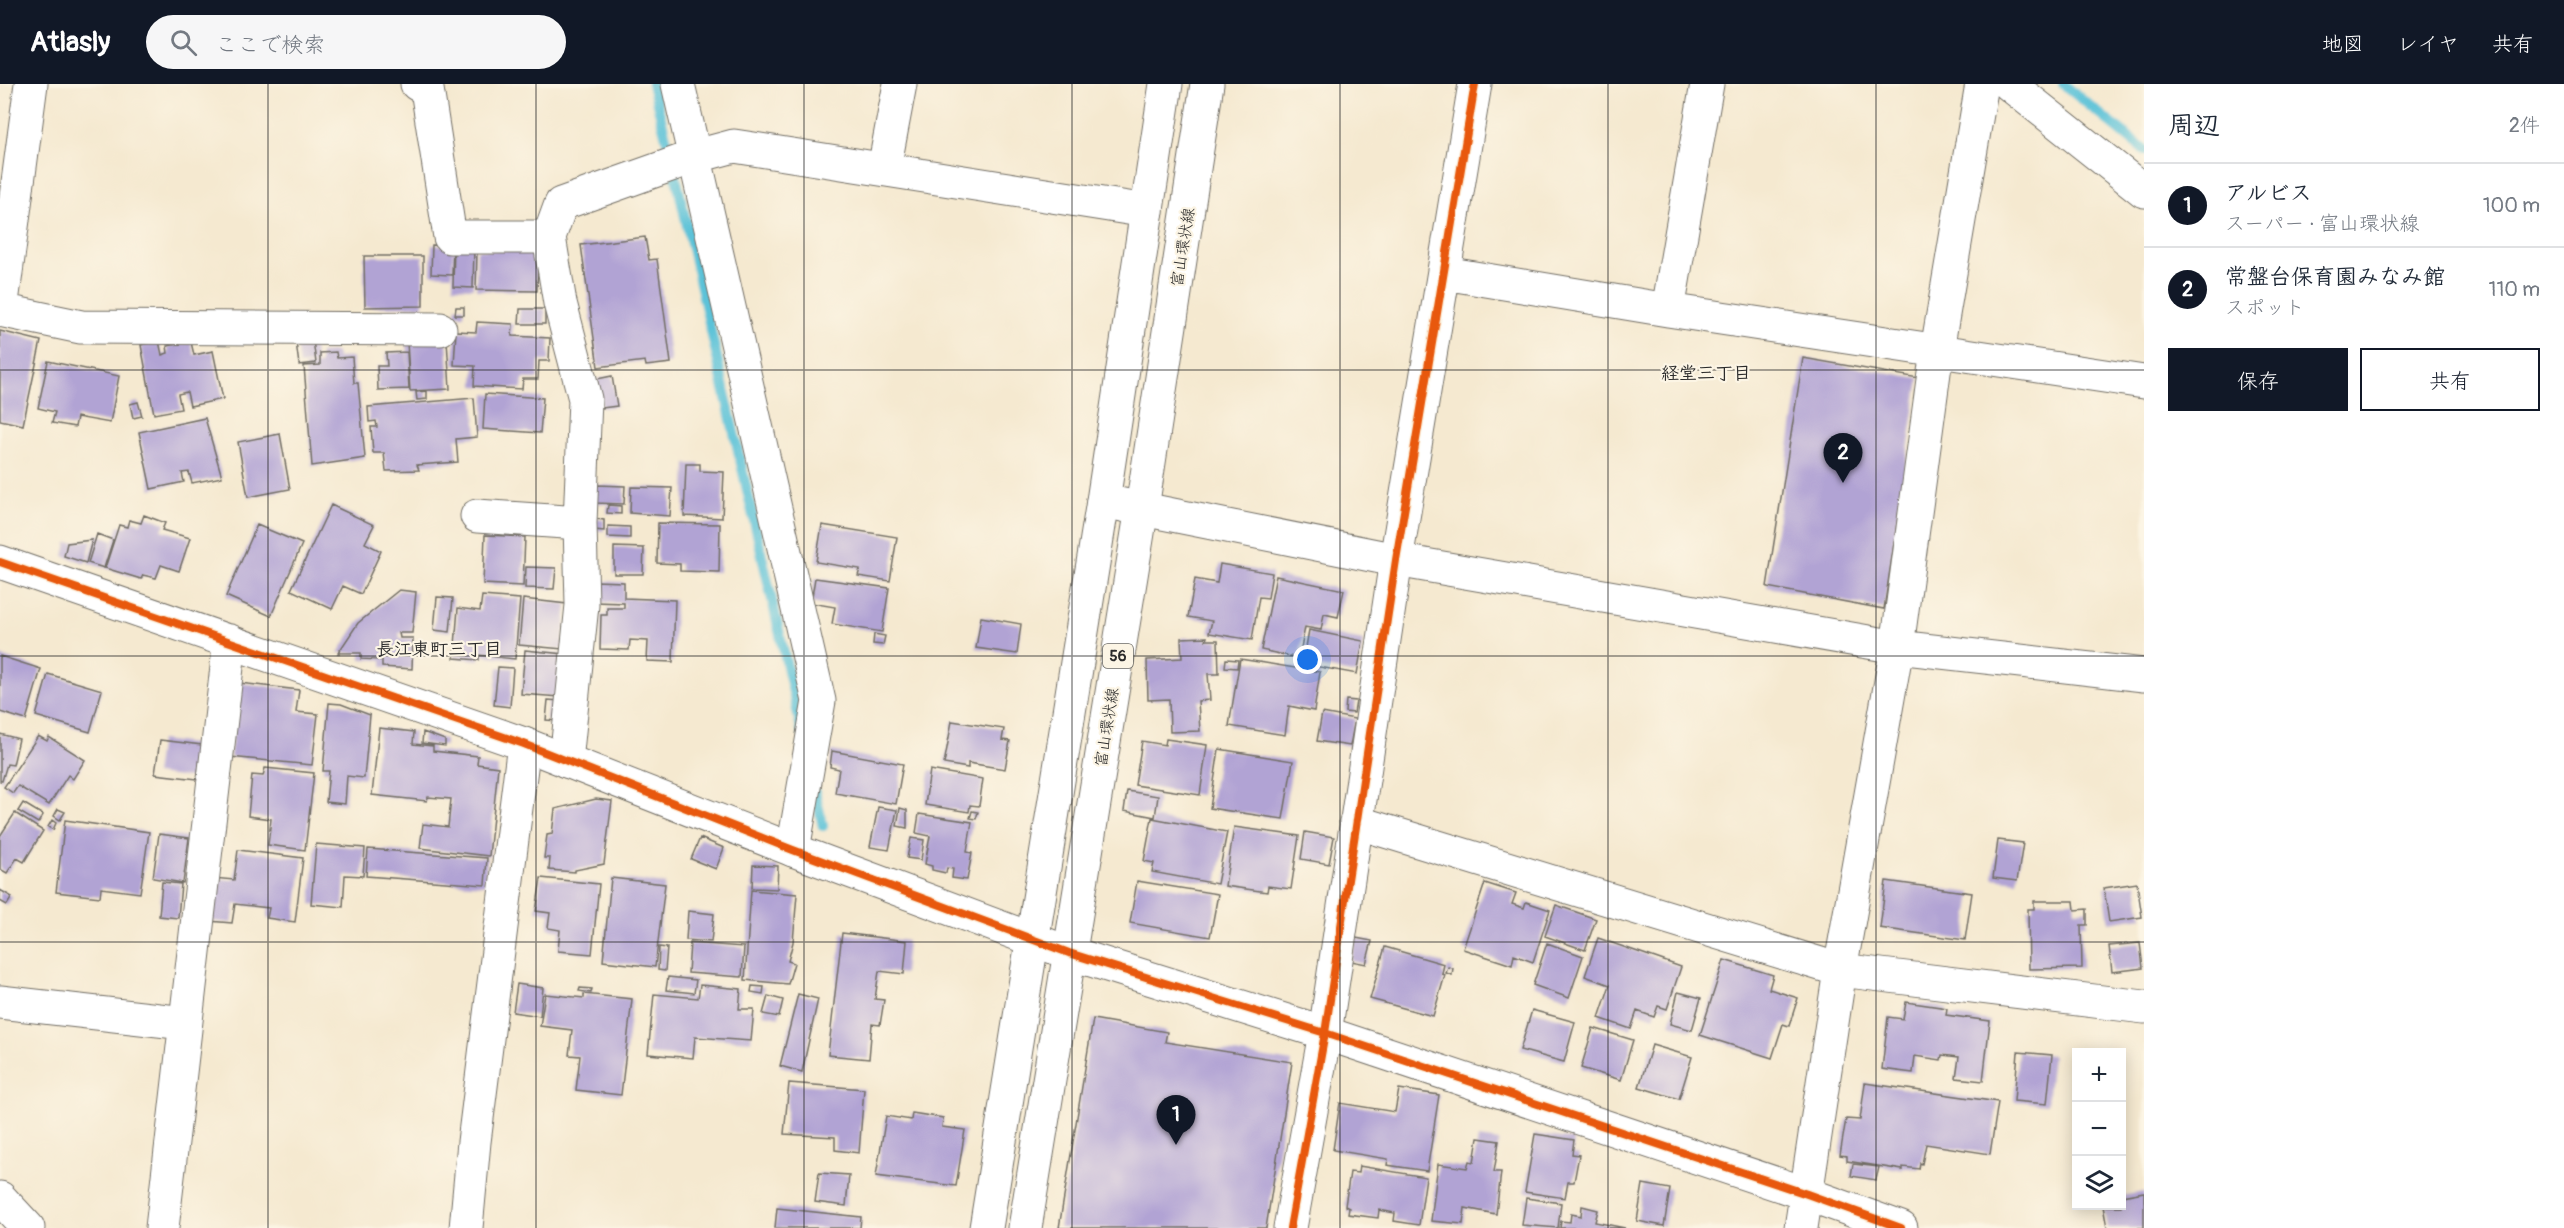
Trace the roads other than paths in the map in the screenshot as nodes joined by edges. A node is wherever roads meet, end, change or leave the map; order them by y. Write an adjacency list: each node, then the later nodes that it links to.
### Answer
1 (31, 84): 17 (street)
2 (417, 84): 15 (street)
3 (678, 84): 11 (street)
4 (900, 84): 12 (street)
5 (1166, 84): 14 (street, 56)
6 (1207, 84): 23 (street, 富山環状線 / 56)
7 (1475, 84): 16 (street)
8 (1707, 84): 18 (street)
9 (1982, 84): 20 (street)
10 (2009, 84): 13 (street)
11 (693, 157): 12 (street); 15 (street); 34 (street)
12 (884, 170): 14 (street)
13 (2144, 192)
14 (1147, 211): 22 (street, 56)
15 (549, 237): 25 (street)
16 (1444, 273): 18 (street); 26 (street)
17 (1, 310): 19 (street)
18 (1668, 310): 20 (street)
19 (440, 329)
20 (1937, 350): 21 (street); 29 (street)
21 (2144, 382)
22 (1103, 501): 23 (street); 35 (street, 56)
23 (1142, 508): 26 (street); 36 (street, 富山環状線 / 56)
24 (477, 516): 25 (street)
25 (580, 522): 32 (street)
26 (1396, 560): 29 (street); 33 (street)
27 (0, 562): 28 (street)
28 (230, 641): 31 (street); 40 (street)
29 (1897, 647): 30 (street); 37 (street)
30 (2144, 675)
31 (524, 744): 32 (street); 46 (street)
32 (566, 761): 34 (street)
33 (1356, 822): 37 (street); 41 (street)
34 (793, 850): 35 (street)
35 (1032, 939): 36 (street); 47 (street, 56)
36 (1069, 952): 41 (street); 48 (street, 富山環状線 / 56)
37 (1840, 970): 39 (street); 42 (street)
38 (0, 1002): 40 (street)
39 (2144, 1007)
40 (185, 1023): 45 (street)
41 (1325, 1033): 42 (street); 49 (street)
42 (1807, 1194): 50 (street); 51 (street)
43 (0, 1198): 44 (street)
44 (28, 1228)
45 (162, 1228)
46 (466, 1228)
47 (986, 1228)
48 (1025, 1228)
49 (1290, 1228)
50 (1801, 1228)
51 (1901, 1228)

